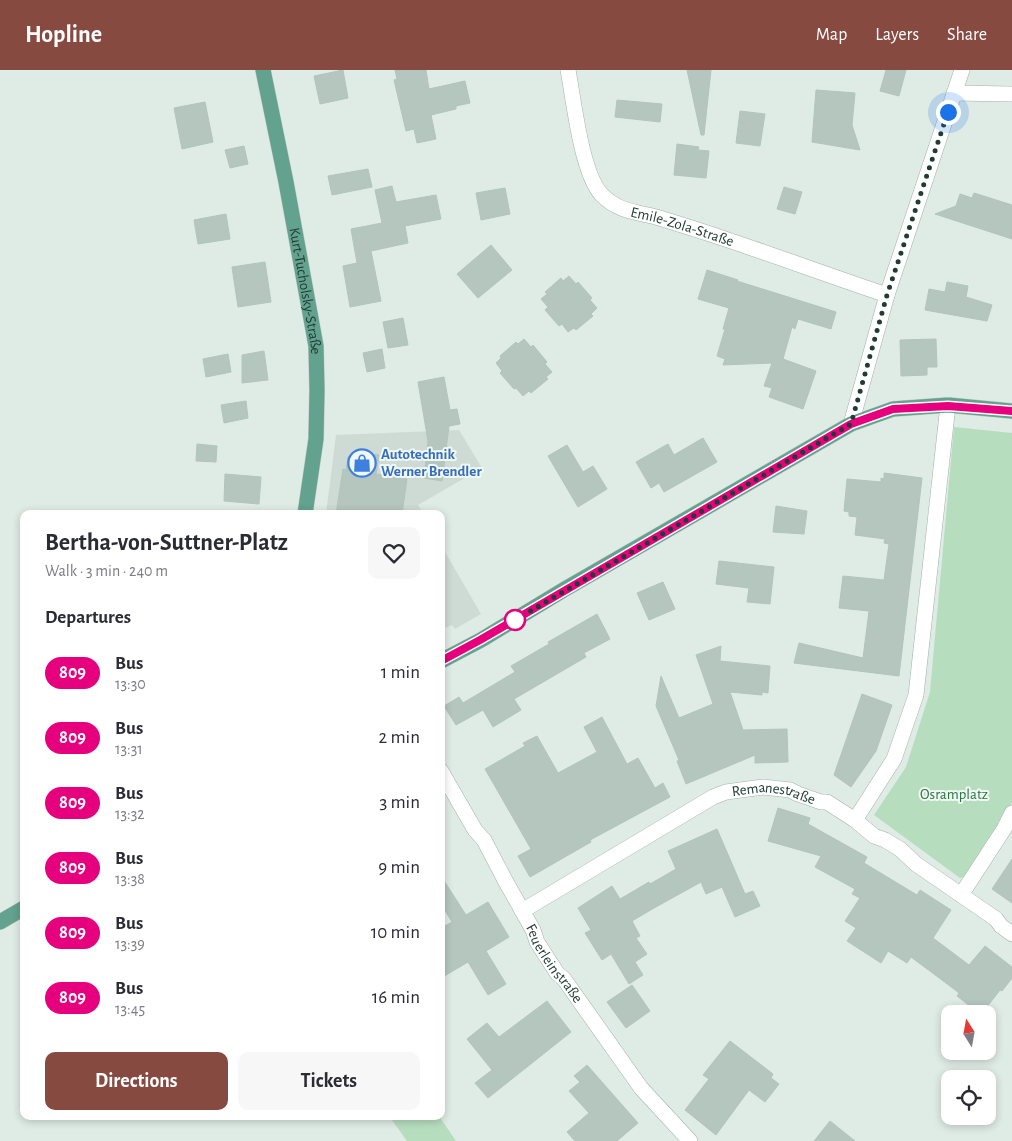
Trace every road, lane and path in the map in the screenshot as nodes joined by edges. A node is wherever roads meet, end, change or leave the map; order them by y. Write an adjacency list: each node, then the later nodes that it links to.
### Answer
1 (264, 70): 10 (main road, Kurt-Tucholsky-Straße)
2 (568, 70): 6 (street, Emile-Zola-Straße)
3 (962, 70): 4 (street)
4 (954, 94): 5 (street); 6 (street)
5 (1012, 94)
6 (887, 295): 9 (street)
7 (948, 406): 8 (main road); 9 (main road); 14 (street)
8 (1012, 411)
9 (851, 424): 11 (main road)
10 (306, 510)
11 (445, 659)
12 (445, 778): 17 (street, Feuerleinstraße)
13 (1012, 814): 15 (street)
14 (855, 820): 15 (street, Remanestraße); 17 (street, Remanestraße)
15 (961, 895): 19 (street, Remanestraße)
16 (20, 910): 18 (main road)
17 (522, 911): 20 (street, Feuerleinstraße)
18 (0, 922)
19 (1012, 934)
20 (690, 1141)

